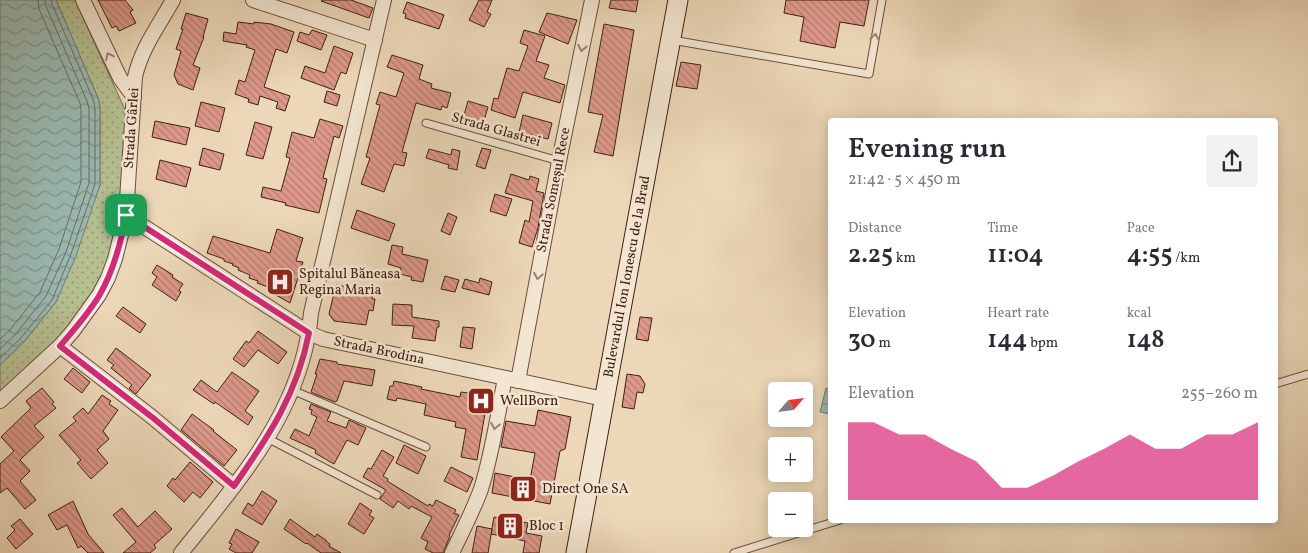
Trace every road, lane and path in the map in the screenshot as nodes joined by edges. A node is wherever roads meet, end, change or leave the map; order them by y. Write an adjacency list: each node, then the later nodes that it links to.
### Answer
1 (83, 0): 10 (street, one-way to 1)
2 (173, 0): 10 (street, Strada Gârlei)
3 (253, 0): 8 (street)
4 (384, 0): 8 (street)
5 (592, 0): 12 (street, Strada Someșul Rece, one-way to 12)
6 (678, 0): 9 (main road, Bulevardul Ion Ionescu de la Brad)
7 (882, 0): 9 (lane, one-way to 7)
8 (375, 40): 14 (street)
9 (670, 40): 20 (main road, Bulevardul Ion Ionescu de la Brad)
10 (134, 97): 13 (street, Strada Gârlei)
11 (426, 123): 12 (lane, Strada Glastrei)
12 (559, 161): 17 (street, Strada Someșul Rece, one-way to 17)
13 (126, 215): 14 (street, Strada Brodina); 15 (street, Strada Gârlei)
14 (309, 333): 17 (street, Strada Brodina); 19 (street)
15 (60, 346): 21 (street, Strada Gârlei); 24 (street)
16 (1308, 374): 18 (lane)
17 (511, 379): 20 (street, Strada Brodina); 28 (street, Strada Someșul Rece, one-way to 28)
18 (1278, 383)
19 (292, 390): 22 (street); 23 (lane)
20 (604, 399): 29 (main road, Bulevardul Ion Ionescu de la Brad)
21 (0, 401)
22 (267, 438): 24 (street); 25 (lane)
23 (426, 447)
24 (234, 486): 27 (street)
25 (377, 495)
26 (830, 523): 30 (lane)
27 (181, 553)
28 (452, 553)
29 (576, 553)
30 (734, 553)

